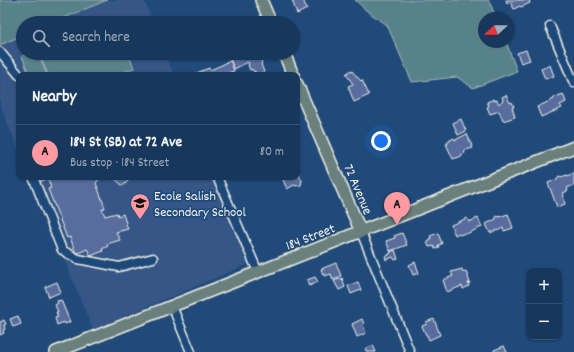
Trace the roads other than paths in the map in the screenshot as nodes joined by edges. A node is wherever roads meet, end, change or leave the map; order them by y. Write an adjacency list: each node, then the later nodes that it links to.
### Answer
1 (261, 0): 2 (main road)
2 (268, 16)
3 (550, 26): 8 (street)
4 (0, 52): 6 (street)
5 (287, 60): 7 (main road)
6 (17, 72)
7 (292, 72)
8 (574, 83)
9 (300, 91): 13 (main road, 72 Avenue)
10 (574, 147): 13 (main road, 184 Street)
11 (34, 180): 14 (street)
12 (218, 180): 15 (street)
13 (361, 232): 15 (main road, 184 Street); 19 (street, 72 Avenue)
14 (153, 258)
15 (258, 272): 16 (main road, 184 Street)
16 (172, 306): 17 (main road, 184 Street); 18 (street)
17 (56, 352)
18 (191, 352)
19 (410, 352)

